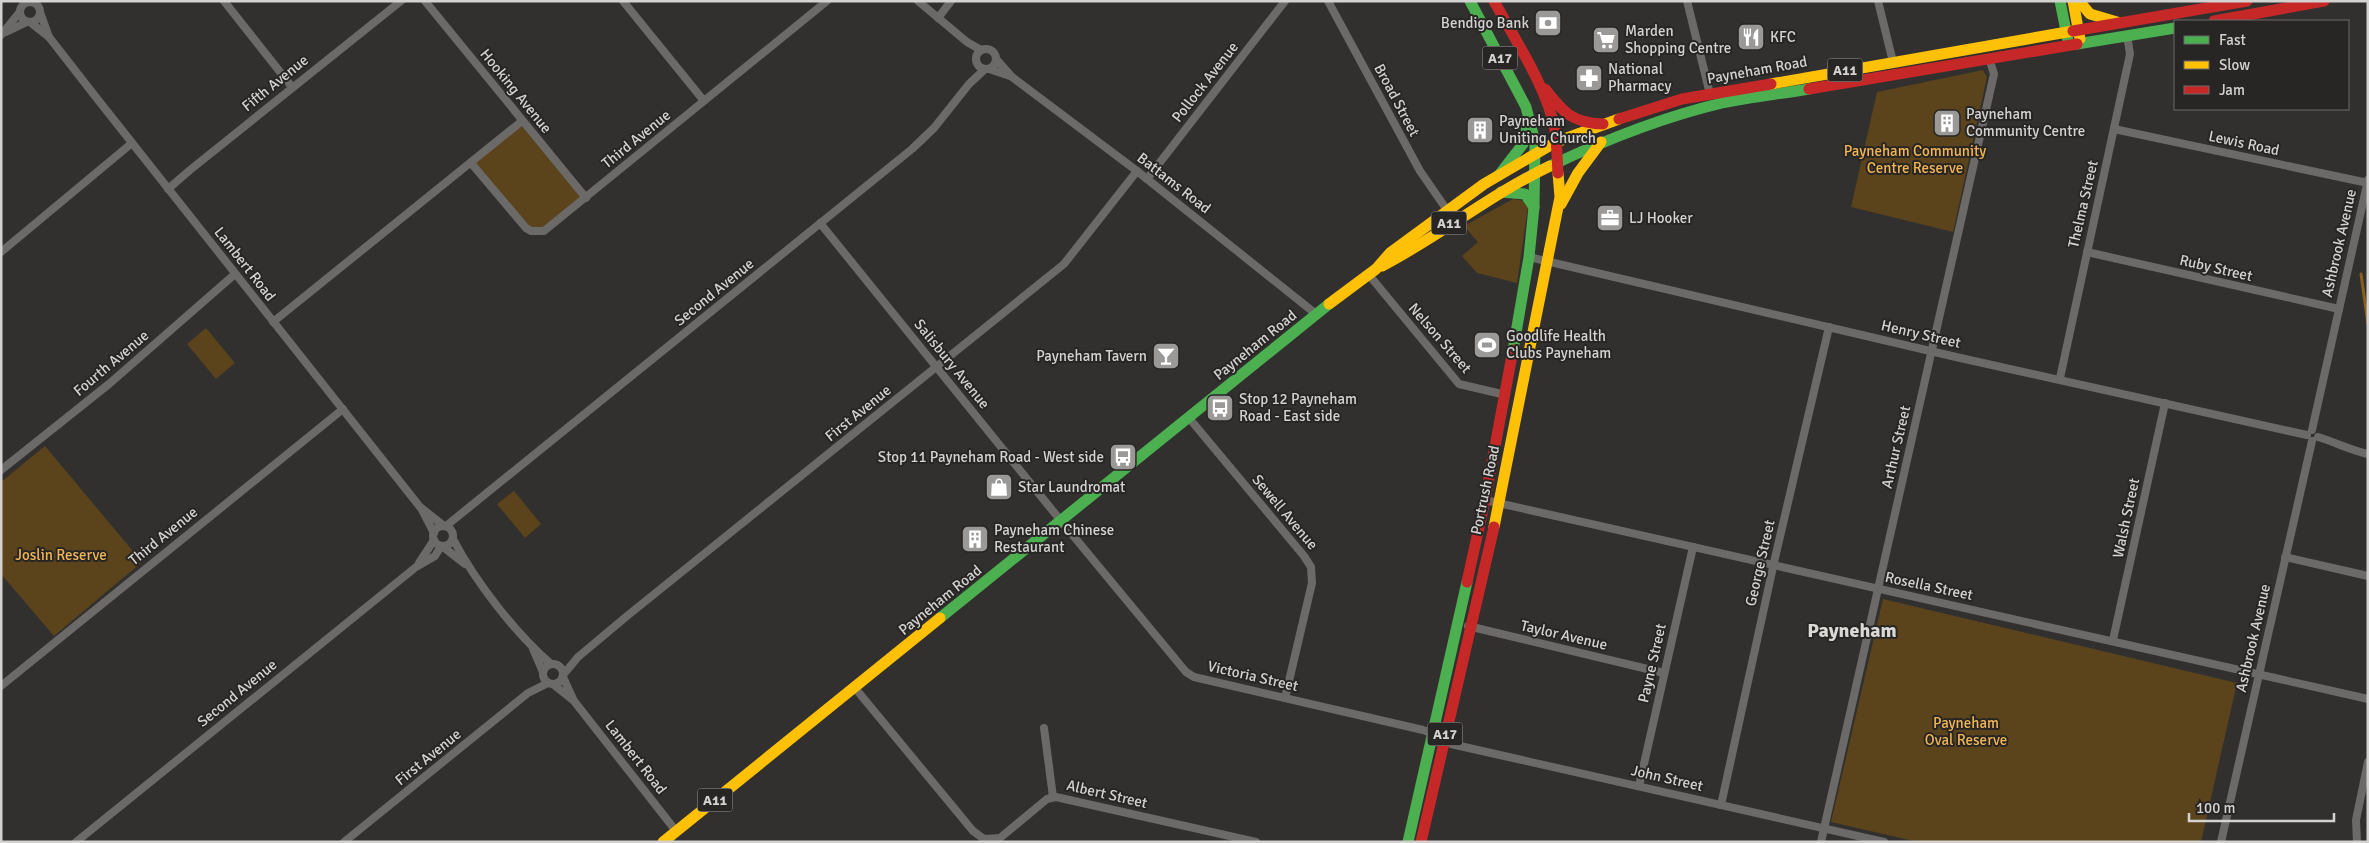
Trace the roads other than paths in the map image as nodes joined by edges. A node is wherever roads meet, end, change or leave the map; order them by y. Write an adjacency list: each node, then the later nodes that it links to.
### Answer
1 (15, 1): 22 (street)
2 (47, 1): 21 (street)
3 (224, 1): 42 (street)
4 (401, 1): 42 (street, Fifth Avenue)
5 (425, 1): 46 (street, Hooking Avenue)
6 (623, 1): 44 (street)
7 (827, 1): 44 (street, Third Avenue)
8 (918, 1): 23 (street)
9 (951, 1): 23 (street)
10 (1285, 1): 58 (street, Pollock Avenue)
11 (1328, 1): 64 (street, Broad Street)
12 (1470, 1): 45 (main road, A17)
13 (1494, 1): 39 (main road, A17)
14 (1687, 1): 43 (street)
15 (1878, 1): 37 (street)
16 (2060, 1): 29 (main road)
17 (2073, 1): 28 (main road)
18 (2078, 1): 26 (main road)
19 (2247, 1): 26 (main road, Payneham Road / A11)
20 (2324, 1): 24 (main road)
21 (35, 5): 22 (street); 25 (street); 32 (street, Lambert Road)
22 (20, 11): 25 (street, Lambert Road); 30 (street)
23 (938, 18): 34 (street)
24 (2220, 20)
25 (28, 22): 30 (street); 32 (street, Lambert Road)
26 (2123, 23): 28 (main road, Payneham Road / A11)
27 (2174, 28): 31 (main road, Payneham Road / A11)
28 (2078, 30): 29 (main road, Payneham Road / A11); 33 (main road)
29 (2066, 32): 33 (main road); 37 (main road, Payneham Road / A11)
30 (3, 34)
31 (2127, 36): 33 (main road, Payneham Road / A11); 48 (street, Thelma Street)
32 (49, 37): 51 (street, Lambert Road)
33 (2074, 44): 35 (main road, Payneham Road / A11)
34 (978, 56): 36 (street, Battams Road); 38 (street, Battams Road); 41 (street, Second Avenue)
35 (1989, 58): 50 (main road, Payneham Road / A11); 77 (street, Arthur Street)
36 (996, 59): 38 (street, Second Avenue); 40 (street, Battams Road)
37 (1893, 62): 43 (main road, Payneham Road / A11)
38 (987, 69): 40 (street, Battams Road); 41 (street, Second Avenue)
39 (1533, 75): 47 (main road); 49 (main road, A17)
40 (1012, 77): 55 (street, Battams Road)
41 (969, 84): 66 (street, Second Avenue)
42 (292, 87): 60 (street, Fifth Avenue)
43 (1710, 94): 47 (main road, Payneham Road / A11)
44 (704, 101): 62 (street, Third Avenue)
45 (1528, 116): 52 (main road, A17); 57 (main road)
46 (522, 120): 54 (street); 62 (street, Hooking Avenue)
47 (1604, 124): 49 (main road, Payneham Road / A11)
48 (2114, 129): 59 (street, Lewis Road); 68 (street, Thelma Street)
49 (1556, 142): 52 (main road, Payneham Road / A11); 53 (main road, Portrush Road / A17)
50 (1601, 142): 53 (main road, Payneham Road / A11); 65 (main road)
51 (132, 143): 60 (street, Lambert Road); 67 (street)
52 (1535, 154): 56 (main road, A17); 57 (main road, Payneham Road / A11)
53 (1558, 160): 56 (main road, Payneham Road / A11); 65 (main road, Portrush Road / A17)
54 (471, 163): 62 (street, Third Avenue); 75 (street)
55 (1137, 171): 58 (street, Battams Road); 78 (street, First Avenue)
56 (1535, 173): 61 (main road, Payneham Road / A11); 63 (main road, Portrush Road / A17)
57 (1499, 175): 64 (main road, Payneham Road / A11)
58 (1147, 179): 74 (street, Battams Road)
59 (2368, 182): 73 (street, Ashbrook Avenue)
60 (168, 189): 72 (street, Lambert Road)
61 (1501, 192): 63 (main road); 71 (main road, Payneham Road / A11)
62 (586, 198)
63 (1534, 207): 69 (main road, Portrush Road / A17)
64 (1447, 210): 71 (main road, Payneham Road / A11)
65 (1558, 211): 70 (main road, Portrush Road / A17)
66 (820, 223): 78 (street, Salisbury Avenue); 91 (street, Second Avenue)
67 (1, 252)
68 (2086, 252): 73 (street, Ruby Street); 79 (street, Thelma Street)
69 (1528, 257): 70 (street, Henry Street); 80 (main road, Portrush Road / A17)
70 (1547, 262): 76 (street, Henry Street); 88 (main road, Portrush Road / A17)
71 (1372, 272): 74 (main road, Payneham Road / A11); 80 (street, Nelson Street)
72 (235, 274): 75 (street, Lambert Road); 86 (street, Fourth Avenue)
73 (2339, 309): 84 (street, Ashbrook Avenue)
74 (1316, 314): 83 (main road, Payneham Road / A11)
75 (274, 322): 82 (street, Lambert Road)
76 (1829, 327): 77 (street, Henry Street); 97 (street, George Street)
77 (1931, 351): 79 (street, Henry Street); 100 (street, Arthur Street)
78 (937, 367): 90 (street, Salisbury Avenue); 105 (street, First Avenue)
79 (2060, 378): 81 (street, Henry Street)
80 (1506, 394): 87 (main road, Portrush Road / A17)
81 (2165, 403): 84 (street, Henry Street); 103 (street, Walsh Street)
82 (343, 409): 89 (street, Lambert Road); 112 (street, Third Avenue)
83 (1189, 418): 90 (main road, Payneham Road / A11); 115 (street, Sewell Avenue)
84 (2312, 436): 85 (street, Henry Street); 95 (street, Ashbrook Avenue)
85 (2368, 454)
86 (1, 470)
87 (1484, 500): 88 (street, Rosella Street); 101 (main road, Portrush Road / A17)
88 (1498, 503): 94 (street, Rosella Street); 102 (main road, Portrush Road / A17)
89 (420, 507): 91 (street, Lambert Road); 92 (street, Lambert Road)
90 (1061, 521): 113 (main road, Payneham Road / A11); 115 (street, Victoria Street)
91 (449, 530): 92 (street); 93 (street, Second Avenue); 96 (street, Lambert Road)
92 (434, 536): 93 (street, Lambert Road); 98 (street, Second Avenue)
93 (441, 546): 96 (street, Lambert Road); 98 (street, Second Avenue)
94 (1692, 547): 97 (street, Rosella Street); 108 (street, Payne Street)
95 (2285, 557): 99 (street); 109 (street, Ashbrook Avenue)
96 (467, 565): 104 (street, Lambert Road)
97 (1773, 565): 100 (street, Rosella Street); 124 (street, George Street)
98 (416, 567): 128 (street, Second Avenue)
99 (2368, 576)
100 (1878, 589): 103 (street, Rosella Street); 125 (street, Arthur Street)
101 (1457, 624): 102 (street, Taylor Avenue); 119 (main road, Portrush Road / A17)
102 (1469, 626): 108 (street, Taylor Avenue); 120 (main road, Portrush Road / A17)
103 (2113, 640): 109 (street, Rosella Street)
104 (532, 648): 106 (street, Lambert Road); 107 (street, Lambert Road)
105 (578, 657): 106 (street, First Avenue); 110 (street, First Avenue)
106 (554, 665): 107 (street); 110 (street)
107 (543, 673): 111 (street); 114 (street, First Avenue)
108 (1664, 673): 122 (street, Payne Street)
109 (2258, 674): 116 (street, Rosella Street); 136 (street, Ashbrook Avenue)
110 (563, 676): 111 (street); 117 (street, Lambert Road)
111 (551, 684): 114 (street, First Avenue); 117 (street, Lambert Road)
112 (1, 686)
113 (855, 688): 126 (main road, Payneham Road / A11); 127 (street, Albert Street)
114 (528, 693): 129 (street, First Avenue)
115 (1285, 698): 119 (street, Victoria Street)
116 (2368, 699)
117 (574, 701): 126 (street, Lambert Road)
118 (1044, 728): 123 (street)
119 (1432, 732): 120 (street, Victoria Street); 132 (main road, Portrush Road / A17)
120 (1443, 742): 122 (street, John Street); 133 (main road, Portrush Road / A17)
121 (2368, 762): 137 (street)
122 (1639, 786): 124 (street, John Street)
123 (1053, 797): 127 (street, Albert Street); 131 (street, Albert Street)
124 (1721, 805): 125 (street, John Street)
125 (1824, 828): 134 (street, Arthur Street); 135 (street, John Street)
126 (676, 831): 130 (main road, Payneham Road / A11)
127 (977, 839)
128 (76, 842)
129 (344, 842)
130 (664, 842)
131 (1256, 842)
132 (1408, 842)
133 (1421, 842)
134 (1821, 842)
135 (1884, 842)
136 (2221, 842)
137 (2357, 842)

